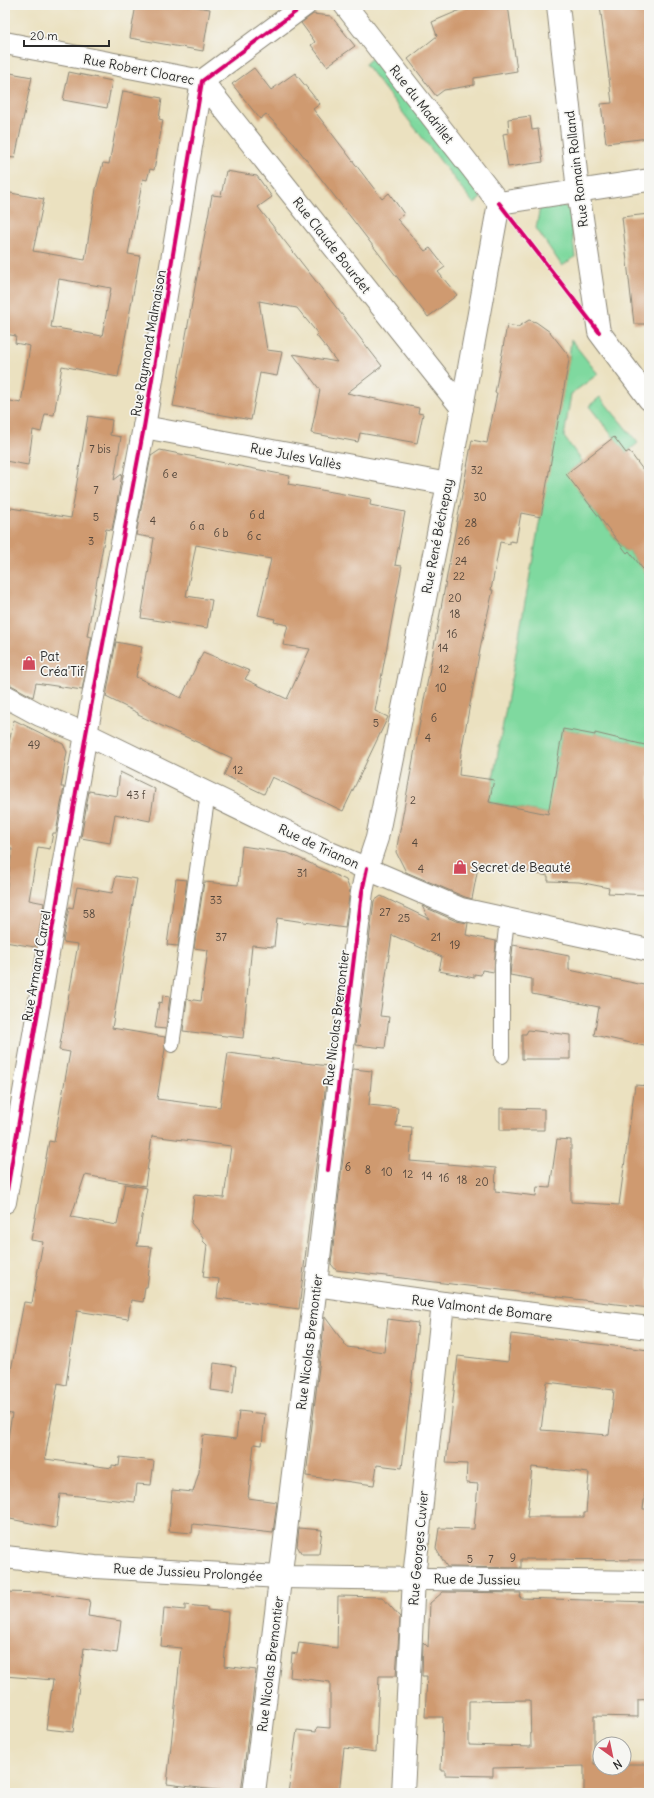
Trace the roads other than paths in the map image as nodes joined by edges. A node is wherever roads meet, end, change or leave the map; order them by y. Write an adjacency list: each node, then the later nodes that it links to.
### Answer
1 (305, 5): 5 (street)
2 (344, 5): 8 (street, Rue du Madrillet)
3 (558, 5): 7 (street, Rue Romain Rolland)
4 (5, 43): 5 (street, Rue Robert Cloarec)
5 (202, 81): 10 (street, Rue Claude Bourdet); 11 (street, Rue Raymond Malmaison)
6 (649, 180): 7 (street)
7 (578, 191): 8 (street); 9 (street, Rue Romain Rolland)
8 (499, 203): 10 (street, Rue René Béchepay)
9 (649, 400)
10 (462, 408): 12 (street, Rue René Béchepay)
11 (144, 427): 12 (street, Rue Jules Vallès); 14 (street, Rue Raymond Malmaison)
12 (448, 484): 16 (street, Rue René Béchepay)
13 (5, 696): 14 (street, Rue de Trianon)
14 (86, 734): 15 (street, Rue de Trianon); 21 (street, Rue Armand Carrel)
15 (208, 793): 16 (street, Rue de Trianon); 19 (lane)
16 (367, 868): 17 (street, Rue de Trianon); 22 (street, Rue Nicolas Bremontier)
17 (507, 919): 18 (street, Rue de Trianon); 20 (lane)
18 (649, 950)
19 (172, 1046)
20 (502, 1056)
21 (5, 1202)
22 (316, 1285): 23 (street, Rue Valmont de Bomare); 26 (street, Rue Nicolas Bremontier)
23 (443, 1303): 24 (street, Rue Valmont de Bomare); 27 (street, Rue Georges Cuvier)
24 (649, 1328)
25 (5, 1558): 26 (street, Rue de Jussieu Prolongée)
26 (280, 1577): 27 (street, Rue de Jussieu); 29 (street, Rue Nicolas Bremontier)
27 (414, 1578): 28 (street, Rue de Jussieu); 30 (street, Rue Georges Cuvier)
28 (649, 1582)
29 (254, 1793)
30 (403, 1793)

